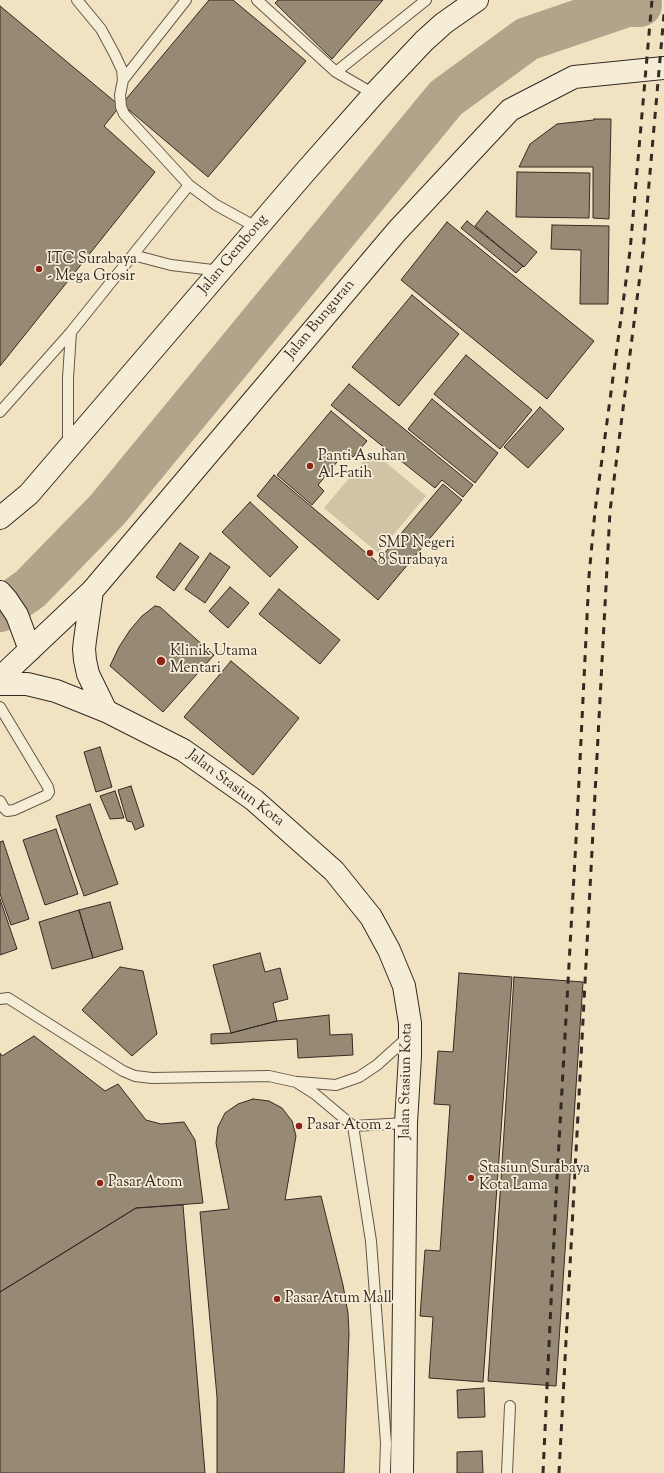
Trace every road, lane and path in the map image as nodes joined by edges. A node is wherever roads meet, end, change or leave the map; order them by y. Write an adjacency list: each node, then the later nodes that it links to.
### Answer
1 (77, 0): 8 (lane)
2 (186, 0): 8 (lane)
3 (257, 0): 7 (lane)
4 (426, 0): 7 (lane)
5 (476, 0): 9 (main road, Jalan Gembong)
6 (664, 68): 18 (main road, Jalan Bunguran)
7 (336, 72): 9 (lane)
8 (123, 80): 10 (lane)
9 (374, 94): 11 (main road, Jalan Gembong)
10 (189, 185): 11 (lane); 12 (lane)
11 (258, 228): 13 (main road, Jalan Gembong)
12 (133, 255): 13 (lane); 14 (lane)
13 (221, 271): 16 (main road, Jalan Gembong)
14 (71, 332): 15 (lane); 16 (lane)
15 (0, 412)
16 (68, 448): 17 (main road, Jalan Gembong)
17 (0, 518)
18 (92, 591): 20 (main road); 23 (main road)
19 (0, 592): 20 (main road)
20 (30, 650): 21 (main road)
21 (4, 676): 23 (main road, Jalan Stasiun Kota)
22 (0, 707): 24 (lane)
23 (106, 711): 26 (main road, Jalan Stasiun Kota)
24 (0, 801)
25 (0, 999): 27 (lane)
26 (410, 1035): 27 (lane); 28 (main road, Jalan Stasiun Kota)
27 (296, 1082): 29 (lane)
28 (406, 1123): 29 (lane); 32 (main road, Jalan Stasiun Kota)
29 (352, 1126): 31 (lane)
30 (510, 1406): 33 (lane)
31 (385, 1473)
32 (402, 1473)
33 (507, 1473)

